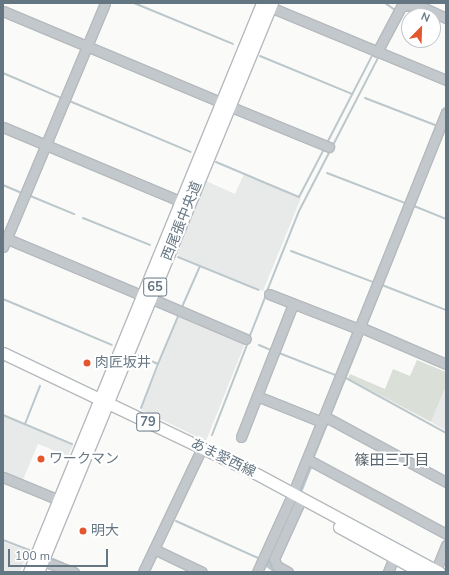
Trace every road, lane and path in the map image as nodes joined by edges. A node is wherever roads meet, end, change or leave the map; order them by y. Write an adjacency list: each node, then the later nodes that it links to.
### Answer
1 (104, 3): 6 (street)
2 (265, 4): 7 (street); 9 (main road, 西尾張中央道 / 65)
3 (403, 4): 5 (street); 7 (street)
4 (3, 11): 6 (street)
5 (446, 18)
6 (86, 46): 9 (street); 12 (street)
7 (378, 52): 8 (street)
8 (446, 80)
9 (225, 104): 13 (street); 14 (main road, 西尾張中央道 / 65); 17 (main road, 西尾張中央道 / 65)
10 (446, 113): 19 (street)
11 (3, 127): 12 (street)
12 (46, 144): 14 (street); 15 (street)
13 (329, 147)
14 (180, 200): 17 (main road, 西尾張中央道 / 65)
15 (4, 241): 17 (street)
16 (269, 294): 18 (street)
17 (146, 296): 20 (street); 25 (main road, 西尾張中央道 / 65)
18 (293, 304): 19 (street); 24 (street)
19 (360, 328): 23 (street); 26 (street)
20 (246, 339)
21 (3, 353): 25 (main road, あま愛西線 / 79)
22 (3, 362): 25 (main road, あま愛西線 / 79)
23 (446, 364)
24 (257, 396): 26 (street); 27 (street)
25 (102, 405): 28 (main road, あま愛西線 / 79); 32 (main road, 西尾張中央道 / 65); 33 (main road, あま愛西線 / 79); 38 (main road, 西尾張中央道 / 65)
26 (323, 419): 29 (street); 31 (street)
27 (241, 437)
28 (199, 454): 33 (main road, あま愛西線 / 79); 36 (street)
29 (307, 458): 33 (street); 34 (street)
30 (3, 477): 32 (street)
31 (446, 482)
32 (59, 500): 40 (main road, 西尾張中央道 / 65)
33 (296, 500): 37 (main road, あま愛西線 / 79); 39 (main road, あま愛西線 / 79); 45 (street); 46 (street)
34 (446, 534)
35 (446, 545): 39 (street)
36 (154, 549): 43 (street); 44 (street)
37 (394, 557): 47 (street); 48 (main road, あま愛西線 / 79)
38 (43, 561): 41 (main road, 西尾張中央道 / 65); 42 (street)
39 (438, 571)
40 (29, 572)
41 (38, 572)
42 (74, 572)
43 (143, 572)
44 (202, 572)
45 (257, 572)
46 (288, 572)
47 (388, 572)
48 (421, 572)

